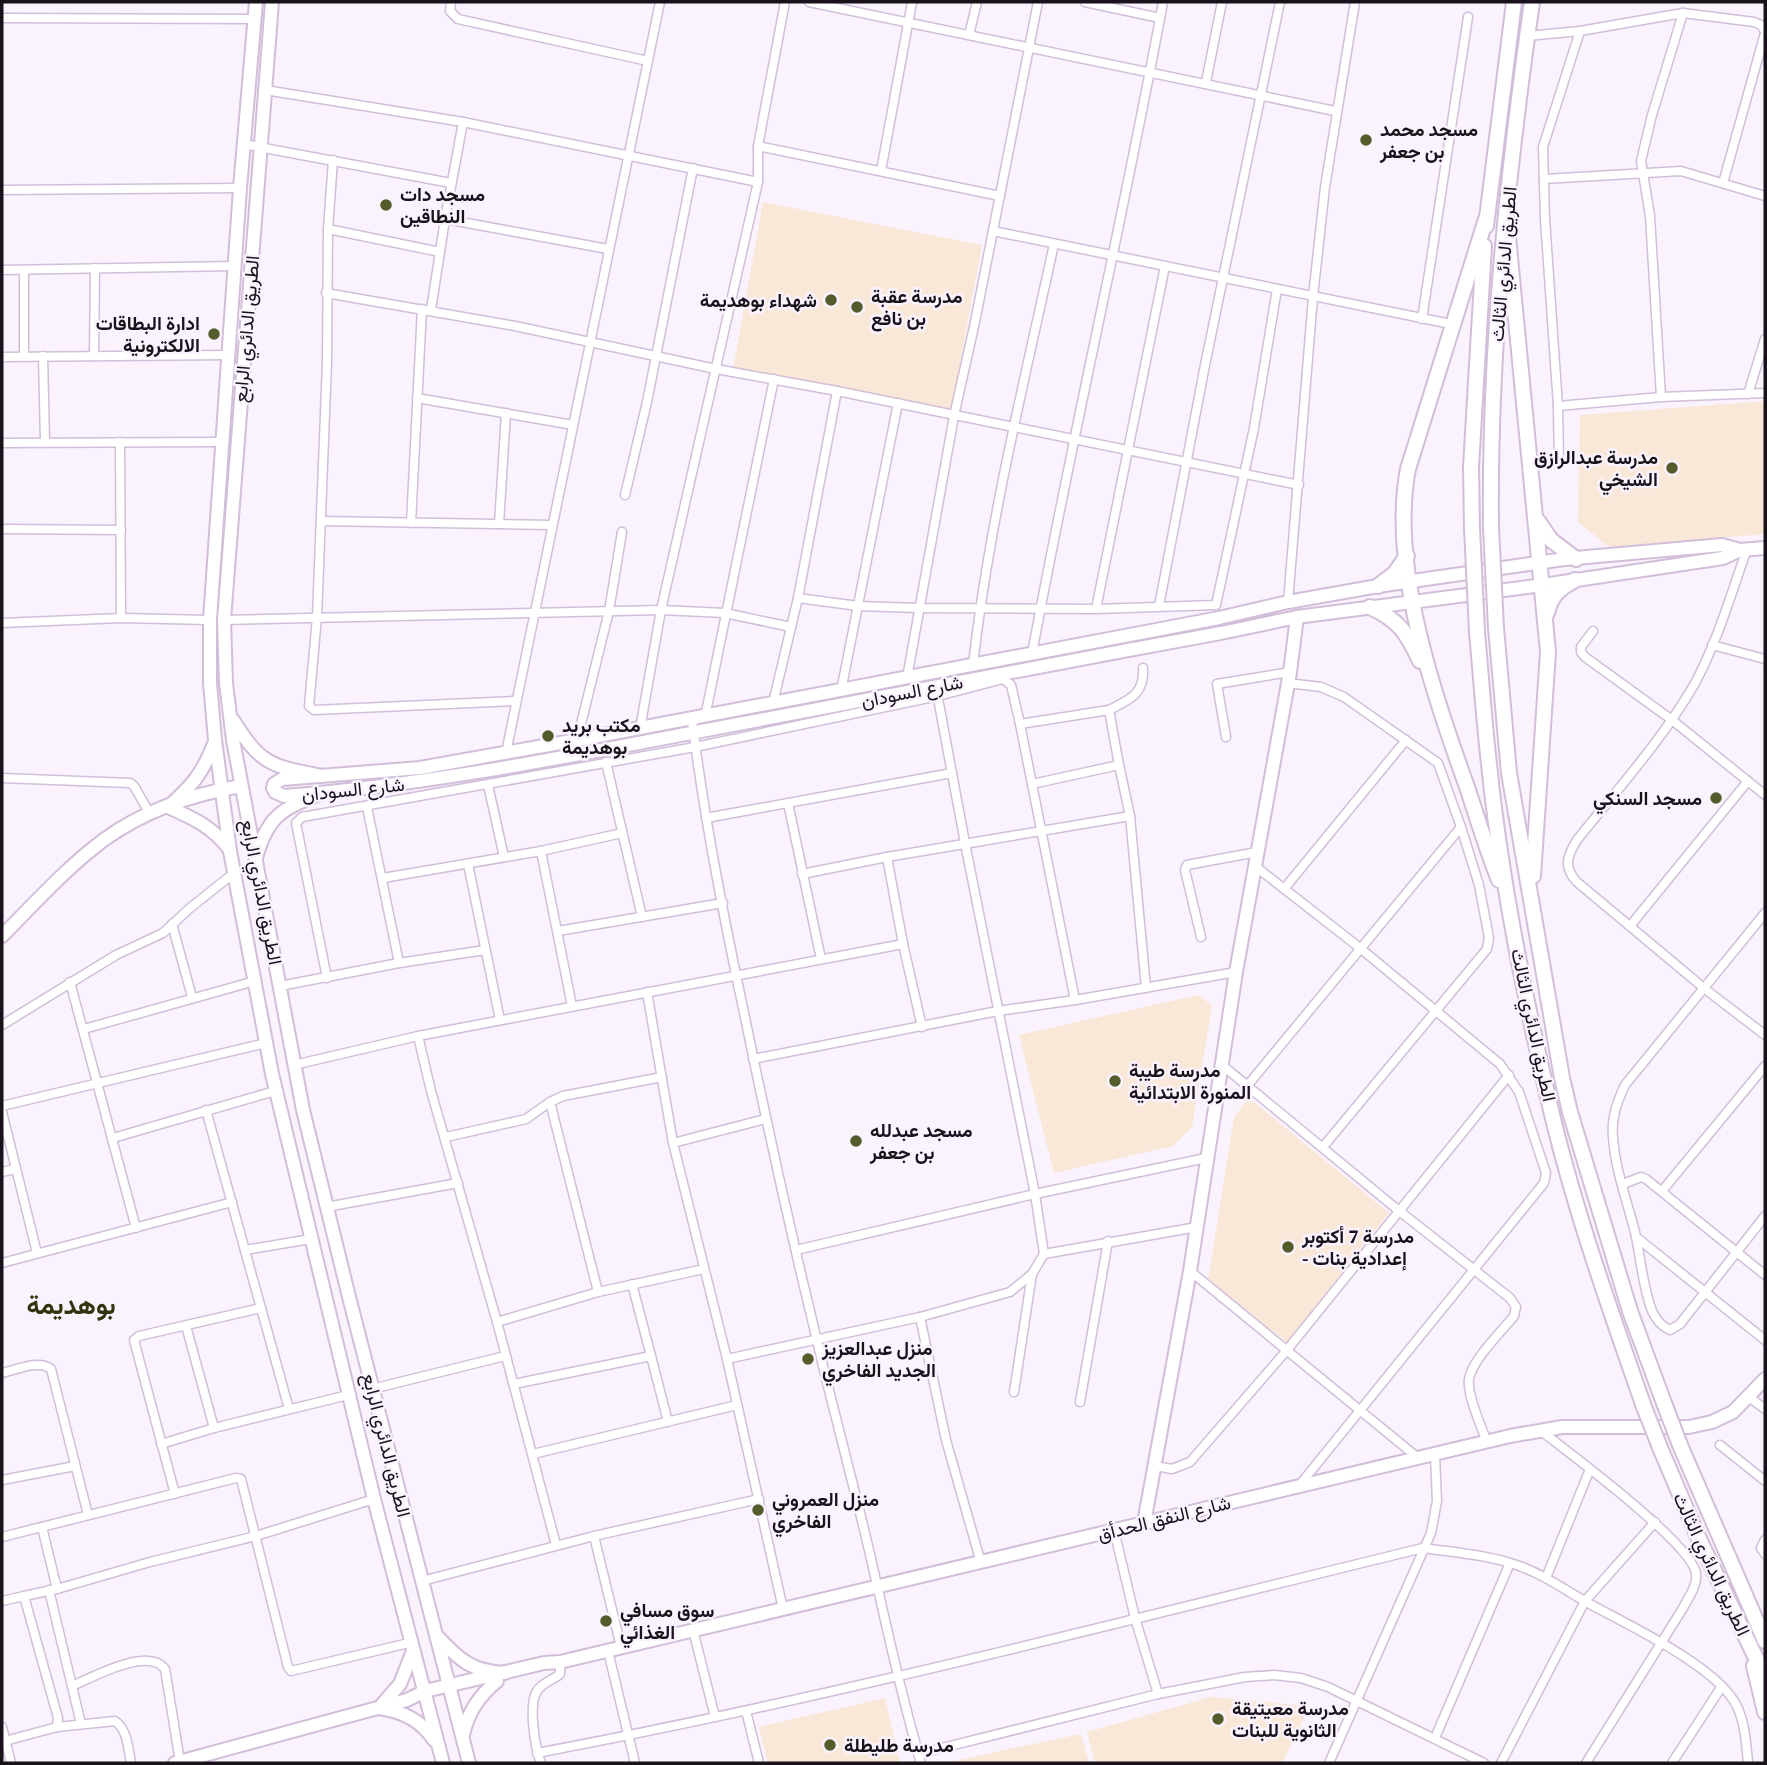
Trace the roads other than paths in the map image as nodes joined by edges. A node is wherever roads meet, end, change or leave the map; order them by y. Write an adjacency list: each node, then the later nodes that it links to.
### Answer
1 (256, 2): 22 (main road, الطريق الدائري الرابع)
2 (272, 2): 32 (main road, الطريق الدائري الرابع)
3 (450, 2): 29 (street)
4 (660, 2): 29 (street)
5 (785, 2): 38 (street)
6 (809, 2): 17 (street)
7 (912, 2): 23 (street)
8 (977, 2): 26 (street)
9 (1038, 2): 28 (street)
10 (1084, 2): 21 (street)
11 (1163, 2): 21 (street)
12 (1222, 2): 31 (street)
13 (1280, 2): 33 (street)
14 (1355, 2): 34 (street)
15 (1514, 2): 54 (highway, الطريق الدائري الثالث)
16 (1532, 2): 27 (highway, الطريق الدائري الثالث)
17 (847, 6): 23 (street)
18 (1683, 13): 24 (street); 25 (street); 43 (street)
19 (1468, 17): 71 (street)
20 (2, 18): 22 (street)
21 (1160, 18): 30 (street)
22 (255, 19): 36 (main road, الطريق الدائري الرابع)
23 (908, 22): 26 (street); 42 (street)
24 (1580, 31): 27 (street); 44 (street)
25 (1765, 32): 47 (street)
26 (970, 35): 28 (street)
27 (1527, 36): 52 (highway, الطريق الدائري الثالث)
28 (1028, 47): 30 (street); 50 (street)
29 (648, 61): 39 (street)
30 (1150, 72): 31 (street); 60 (street)
31 (1206, 82): 33 (street)
32 (265, 90): 35 (street); 37 (main road, الطريق الدائري الرابع)
33 (1260, 96): 34 (street); 66 (street)
34 (1335, 111): 69 (street)
35 (463, 122): 39 (street); 46 (street)
36 (243, 144): 37 (street); 48 (main road, الطريق الدائري الرابع)
37 (261, 146): 40 (street); 140 (main road, الطريق الدائري الرابع)
38 (758, 146): 42 (street); 45 (street)
39 (629, 155): 41 (street); 58 (street)
40 (333, 160): 46 (street); 55 (street)
41 (693, 168): 45 (street); 79 (street)
42 (881, 172): 50 (street)
43 (1644, 175): 44 (street); 47 (street); 86 (street)
44 (1544, 179): 89 (street)
45 (758, 182): 81 (street)
46 (451, 183): 53 (street)
47 (1723, 183): 51 (street)
48 (240, 188): 49 (street); 61 (main road, الطريق الدائري الرابع)
49 (2, 190)
50 (1000, 196): 56 (street)
51 (1765, 196)
52 (1506, 216): 105 (highway); 205 (highway, الطريق الدائري الثالث, bridge)
53 (445, 219): 58 (street); 59 (street)
54 (1486, 219): 72 (highway); 206 (highway, الطريق الدائري الثالث, bridge)
55 (328, 229): 59 (street); 68 (street)
56 (993, 231): 57 (street); 91 (street)
57 (1054, 244): 60 (street); 93 (street)
58 (608, 249): 74 (street)
59 (440, 252): 70 (street)
60 (1113, 255): 62 (street); 94 (street)
61 (235, 266): 63 (street); 75 (main road, الطريق الدائري الرابع)
62 (1166, 266): 66 (street); 99 (street)
63 (95, 268): 65 (street); 78 (street)
64 (2, 270): 65 (street)
65 (24, 270): 76 (street)
66 (1223, 279): 67 (street); 100 (street)
67 (1277, 289): 69 (street); 102 (street)
68 (327, 293): 70 (street); 106 (street)
69 (1312, 297): 71 (street); 103 (street)
70 (427, 309): 74 (street); 87 (street)
71 (1422, 318): 72 (street)
72 (1451, 324): 115 (highway)
73 (1765, 339): 85 (street)
74 (590, 342): 79 (street); 92 (street)
75 (229, 355): 78 (street); 97 (main road, الطريق الدائري الرابع)
76 (24, 356): 77 (street); 80 (street)
77 (43, 356): 78 (street); 95 (street)
78 (94, 356)
79 (656, 356): 81 (street); 104 (street)
80 (2, 357)
81 (716, 369): 82 (street); 132 (street)
82 (774, 379): 83 (street); 135 (street)
83 (837, 391): 88 (street); 122 (street)
84 (1765, 393): 85 (street)
85 (1748, 394): 86 (street)
86 (1661, 397): 89 (street)
87 (417, 398): 90 (street); 107 (street)
88 (898, 403): 91 (street); 125 (street)
89 (1558, 406): 101 (street)
90 (506, 413): 92 (street); 108 (street)
91 (954, 416): 93 (street); 130 (street)
92 (573, 425): 109 (street)
93 (1014, 428): 94 (street); 127 (street)
94 (1075, 440): 99 (street); 128 (street)
95 (45, 442): 96 (street); 98 (street)
96 (120, 442): 97 (street); 111 (street)
97 (222, 442): 139 (main road, الطريق الدائري الرابع)
98 (2, 443)
99 (1129, 452): 100 (street); 131 (street)
100 (1188, 463): 102 (street); 126 (street)
101 (1559, 465)
102 (1245, 474): 103 (street); 126 (street)
103 (1299, 485): 123 (street)
104 (625, 495)
105 (1536, 518): 116 (highway); 117 (highway)
106 (321, 521): 107 (street); 136 (street)
107 (411, 523): 108 (street)
108 (499, 524): 109 (street)
109 (552, 525): 134 (street)
110 (2, 529): 111 (street)
111 (121, 530): 138 (street)
112 (622, 532): 133 (street)
113 (1765, 548): 114 (main road)
114 (1743, 550): 116 (main road, شارع السودان); 118 (main road, شارع السودان); 146 (street)
115 (1407, 556): 119 (highway); 121 (highway)
116 (1576, 559): 117 (main road, شارع السودان)
117 (1540, 563): 119 (main road, شارع السودان); 120 (highway)
118 (1575, 580): 120 (main road, شارع السودان); 141 (highway)
119 (1410, 581): 121 (main road, شارع السودان); 124 (highway)
120 (1543, 585): 124 (main road, شارع السودان); 141 (highway)
121 (1378, 586): 123 (main road, شارع السودان)
122 (797, 598): 125 (street); 143 (street)
123 (1288, 602): 145 (main road, شارع السودان)
124 (1413, 602): 129 (main road, شارع السودان); 154 (highway)
125 (858, 606): 130 (street); 155 (street)
126 (1159, 606): 131 (street)
127 (980, 607): 128 (street); 130 (street); 150 (street)
128 (1041, 607): 131 (street); 148 (street)
129 (1370, 607): 137 (main road, شارع السودان); 154 (highway)
130 (918, 608): 153 (street)
131 (1096, 608)
132 (661, 610): 133 (street); 135 (street); 164 (street)
133 (609, 611): 134 (street); 167 (street)
134 (535, 612): 136 (street); 157 (street)
135 (725, 613): 143 (street); 162 (street)
136 (317, 617): 140 (street); 157 (street)
137 (1297, 617): 147 (main road, شارع السودان); 152 (main road)
138 (121, 618): 139 (street); 142 (street)
139 (210, 620): 166 (main road, الطريق الدائري الرابع)
140 (224, 620): 160 (main road, الطريق الدائري الرابع)
141 (1546, 621): 205 (highway)
142 (2, 623)
143 (791, 627): 158 (street)
144 (1593, 631): 161 (street)
145 (1133, 635): 147 (main road); 148 (main road, شارع السودان)
146 (1712, 645): 149 (street); 161 (street)
147 (1136, 649): 156 (main road, شارع السودان)
148 (1032, 654): 150 (main road, شارع السودان)
149 (1765, 659)
150 (973, 665): 153 (main road, شارع السودان)
151 (1143, 668): 159 (street)
152 (1289, 677): 165 (street); 168 (street); 195 (main road)
153 (906, 678): 155 (main road, شارع السودان)
154 (1432, 685): 206 (highway)
155 (841, 691): 158 (main road, شارع السودان)
156 (937, 691): 162 (main road, شارع السودان); 163 (street); 169 (street); 173 (street)
157 (516, 701): 170 (street)
158 (773, 703): 162 (main road, شارع السودان)
159 (1109, 710): 163 (street); 172 (street)
160 (230, 715): 174 (main road); 179 (main road, الطريق الدائري الرابع)
161 (1672, 720): 176 (street); 211 (street)
162 (697, 723): 164 (main road, شارع السودان); 169 (street); 181 (main road, شارع السودان)
163 (1020, 724): 177 (street)
164 (640, 729): 167 (main road, شارع السودان)
165 (1226, 737)
166 (215, 740): 180 (main road, الطريق الدائري الرابع); 184 (main road)
167 (577, 740): 170 (main road, شارع السودان)
168 (1406, 740): 189 (street); 204 (street)
169 (695, 747): 171 (street); 188 (street)
170 (506, 752): 174 (main road, شارع السودان)
171 (606, 762): 178 (street); 191 (street)
172 (1119, 765): 177 (street); 187 (street)
173 (952, 773): 183 (street); 192 (street)
174 (322, 776): 181 (main road, شارع السودان)
175 (2, 778): 186 (street)
176 (1748, 781): 182 (street); 211 (street)
177 (1032, 784): 190 (street)
178 (488, 785): 185 (street); 196 (street)
179 (241, 786): 180 (main road); 198 (main road, الطريق الدائري الرابع)
180 (222, 789): 184 (main road); 193 (main road, الطريق الدائري الرابع)
181 (323, 793): 198 (main road)
182 (1765, 795)
183 (788, 803): 188 (street); 202 (street)
184 (168, 807): 186 (main road); 193 (main road)
185 (367, 807): 203 (street); 222 (street)
186 (150, 814): 213 (main road)
187 (1130, 816): 190 (street); 226 (street)
188 (706, 818): 207 (street)
189 (1461, 827): 216 (street); 232 (street)
190 (1042, 832): 192 (street); 230 (street)
191 (622, 833): 194 (street); 209 (street)
192 (965, 844): 197 (street); 233 (street)
193 (230, 851): 201 (main road, الطريق الدائري الرابع)
194 (541, 851): 196 (street); 212 (street)
195 (1257, 852): 200 (main road); 214 (street)
196 (504, 857): 199 (street)
197 (887, 857): 202 (street); 215 (street)
198 (256, 859): 225 (main road, الطريق الدائري الرابع)
199 (468, 864): 203 (street); 217 (street)
200 (1255, 866): 204 (street); 220 (main road)
201 (234, 873): 210 (street); 223 (main road, الطريق الدائري الرابع)
202 (802, 874): 218 (street)
203 (383, 878): 219 (street)
204 (1284, 889): 216 (street)
205 (1531, 898): 356 (highway, الطريق الدائري الثالث, bridge)
206 (1508, 900): 359 (highway, الطريق الدائري الثالث, bridge)
207 (723, 904): 209 (street); 221 (street)
208 (1765, 913): 227 (street)
209 (642, 917): 212 (street)
210 (172, 924): 224 (street); 229 (street)
211 (1630, 926): 227 (street)
212 (558, 931): 231 (street)
213 (2, 936)
214 (1200, 937)
215 (903, 944): 218 (street); 236 (street)
216 (1360, 948): 232 (street); 248 (street)
217 (485, 950): 219 (street); 234 (street)
218 (821, 959): 221 (street)
219 (400, 963): 222 (street)
220 (1236, 972): 226 (street); 243 (main road)
221 (736, 975): 228 (street); 241 (street)
222 (327, 978): 225 (street)
223 (255, 981): 229 (street); 240 (main road, الطريق الدائري الرابع)
224 (70, 982): 235 (street); 237 (street)
225 (279, 986): 242 (main road, الطريق الدائري الرابع)
226 (1146, 988): 230 (street)
227 (1705, 989): 238 (street); 263 (street)
228 (647, 992): 231 (street); 246 (street)
229 (192, 997): 237 (street)
230 (1075, 1000): 233 (street)
231 (572, 1006): 234 (street)
232 (1437, 1010): 245 (street); 258 (street)
233 (998, 1011): 236 (street); 265 (street)
234 (500, 1020): 239 (street)
235 (2, 1025)
236 (922, 1027): 241 (street)
237 (84, 1029): 247 (street)
238 (1765, 1035)
239 (418, 1036): 242 (street); 255 (street)
240 (266, 1043): 247 (street); 249 (main road, الطريق الدائري الرابع)
241 (754, 1059): 254 (street)
242 (294, 1065): 267 (main road, الطريق الدائري الرابع)
243 (1222, 1065): 248 (street); 259 (main road)
244 (1765, 1066): 264 (street)
245 (1510, 1075): 268 (street); 283 (street)
246 (662, 1077): 250 (street); 257 (street)
247 (97, 1081): 251 (street); 256 (street)
248 (1247, 1086): 258 (street)
249 (275, 1091): 252 (street); 273 (main road, الطريق الدائري الرابع)
250 (550, 1102): 255 (street); 288 (street)
251 (2, 1106)
252 (206, 1110): 256 (street); 266 (street)
253 (2, 1112): 260 (street)
254 (765, 1119): 257 (street); 276 (street)
255 (446, 1137): 262 (street)
256 (113, 1138): 271 (street)
257 (673, 1143): 281 (street)
258 (1323, 1147): 268 (street)
259 (1206, 1157): 265 (street); 270 (main road)
260 (15, 1168): 261 (street); 278 (street)
261 (2, 1172)
262 (458, 1183): 267 (street); 293 (street)
263 (1623, 1184): 264 (street); 272 (street)
264 (1662, 1191): 277 (street)
265 (1035, 1194): 276 (street); 279 (street)
266 (232, 1202): 271 (street); 275 (street)
267 (326, 1207): 289 (main road, الطريق الدائري الرابع)
268 (1398, 1210): 283 (street); 297 (street)
269 (1765, 1216): 277 (street)
270 (1198, 1227): 274 (street); 282 (main road)
271 (136, 1228): 278 (street)
272 (1636, 1237): 287 (street); 287 (street)
273 (311, 1239): 275 (street); 290 (main road, الطريق الدائري الرابع)
274 (1108, 1241): 279 (street); 308 (street)
275 (245, 1250): 291 (street)
276 (796, 1250): 295 (street)
277 (1737, 1252): 285 (street); 287 (street)
278 (37, 1253): 280 (street)
279 (1044, 1254): 284 (street)
280 (2, 1263)
281 (704, 1269): 286 (street); 300 (street)
282 (1190, 1271): 297 (street); 323 (main road)
283 (1474, 1271): 312 (street); 316 (street)
284 (1032, 1274): 292 (street); 305 (street)
285 (1765, 1275)
286 (632, 1284): 288 (street); 299 (street)
287 (1705, 1291): 296 (street)
288 (598, 1292): 293 (street)
289 (349, 1297): 290 (main road); 304 (main road, الطريق الدائري الرابع)
290 (326, 1303): 306 (main road, الطريق الدائري الرابع)
291 (261, 1308): 294 (street); 310 (street)
292 (920, 1317): 295 (street); 343 (street)
293 (497, 1321): 298 (street)
294 (186, 1326): 314 (street); 317 (street)
295 (815, 1340): 300 (street); 347 (street)
296 (1765, 1340)
297 (1287, 1350): 312 (street); 323 (street)
298 (505, 1356): 303 (street); 304 (street)
299 (650, 1356): 303 (street); 313 (street)
300 (727, 1359): 309 (street)
301 (2, 1373): 322 (street)
302 (1765, 1379): 307 (main road, شارع النفق الحدأق)
303 (514, 1384): 319 (street)
304 (372, 1389): 346 (main road, الطريق الدائري الرابع)
305 (1014, 1392)
306 (348, 1395): 310 (street); 329 (main road, الطريق الدائري الرابع)
307 (1749, 1397): 311 (street); 315 (main road, شارع النفق الحدأق)
308 (1080, 1402)
309 (737, 1405): 313 (street); 330 (street)
310 (289, 1409): 314 (street)
311 (1765, 1409)
312 (1360, 1410): 321 (street); 327 (street)
313 (668, 1422): 319 (street)
314 (214, 1428): 317 (street)
315 (1540, 1430): 316 (main road, شارع النفق الحدأق); 324 (street)
316 (1487, 1442): 320 (main road, شارع النفق الحدأق)
317 (161, 1444): 328 (street)
318 (1720, 1445): 326 (street)
319 (533, 1454): 340 (street)
320 (1435, 1455): 321 (main road, شارع النفق الحدأق); 341 (street)
321 (1417, 1457): 327 (main road, شارع النفق الحدأق)
322 (75, 1466): 325 (street); 331 (street)
323 (1155, 1466): 333 (main road)
324 (1590, 1469): 332 (street); 345 (street)
325 (2, 1480)
326 (1765, 1481)
327 (1298, 1487): 333 (main road, شارع النفق الحدأق)
328 (175, 1494): 331 (street); 337 (street)
329 (374, 1499): 337 (street); 358 (main road, الطريق الدائري الرابع)
330 (759, 1499): 336 (street); 352 (street)
331 (88, 1515): 334 (street)
332 (1654, 1522): 351 (street); 357 (street)
333 (1144, 1523): 335 (main road, شارع النفق الحدأق)
334 (42, 1527): 338 (street); 348 (street)
335 (1114, 1530): 343 (main road, شارع النفق الحدأق); 353 (street)
336 (594, 1535): 340 (street); 360 (street)
337 (256, 1536): 348 (street); 358 (street)
338 (2, 1537)
339 (1765, 1540): 342 (street)
340 (556, 1545): 346 (street)
341 (1423, 1548): 344 (street); 353 (street); 370 (street)
342 (1765, 1554)
343 (981, 1563): 347 (main road, شارع النفق الحدأق)
344 (1510, 1563): 345 (street); 380 (street)
345 (1546, 1578): 351 (street)
346 (422, 1581): 355 (main road, الطريق الدائري الرابع)
347 (879, 1587): 352 (main road, شارع النفق الحدأق); 362 (street)
348 (53, 1590): 349 (street); 365 (street)
349 (24, 1596): 350 (street); 377 (street)
350 (2, 1601)
351 (1585, 1601): 357 (street); 396 (street)
352 (783, 1609): 354 (main road, شارع النفق الحدأق)
353 (1135, 1618): 362 (street); 368 (street)
354 (693, 1630): 360 (main road, شارع النفق الحدأق); 374 (street)
355 (435, 1634): 363 (main road); 367 (main road, الطريق الدائري الرابع)
356 (1765, 1640)
357 (1660, 1643): 366 (street); 397 (street)
358 (413, 1645): 369 (main road, الطريق الدائري الرابع); 371 (main road)
359 (1750, 1648): 364 (highway, الطريق الدائري الثالث); 373 (highway)
360 (614, 1649): 361 (main road, شارع النفق الحدأق); 378 (street)
361 (556, 1663): 363 (main road, شارع النفق الحدأق); 382 (street)
362 (898, 1676): 372 (street); 383 (street)
363 (501, 1677): 367 (main road, شارع النفق الحدأق); 379 (main road)
364 (1765, 1677)
365 (72, 1686): 375 (street); 388 (street)
366 (1722, 1686): 398 (street); 399 (street)
367 (450, 1689): 369 (main road, شارع النفق الحدأق); 379 (main road, الطريق الدائري الرابع)
368 (1157, 1694): 370 (street); 383 (street)
369 (425, 1695): 371 (main road, شارع النفق الحدأق); 384 (main road, الطريق الدائري الرابع)
370 (1358, 1701): 380 (street); 394 (street)
371 (379, 1708): 384 (main road); 388 (main road, شارع النفق الحدأق)
372 (746, 1711): 374 (street); 385 (street)
373 (1765, 1712)
374 (715, 1717): 378 (street)
375 (81, 1724): 377 (street); 387 (street)
376 (2, 1727): 381 (street)
377 (57, 1727): 381 (street)
378 (629, 1735): 382 (street); 391 (street)
379 (462, 1738): 389 (main road, الطريق الدائري الرابع)
380 (1435, 1738): 395 (street)
381 (5, 1741): 386 (street)
382 (537, 1753): 390 (street)
383 (918, 1754): 393 (street)
384 (442, 1757)
385 (759, 1762): 392 (street)
386 (11, 1763)
387 (131, 1763)
388 (178, 1763)
389 (469, 1763)
390 (541, 1763)
391 (635, 1763)
392 (749, 1763)
393 (921, 1763)
394 (1329, 1763)
395 (1484, 1763)
396 (1502, 1763)
397 (1586, 1763)
398 (1672, 1763)
399 (1748, 1763)

